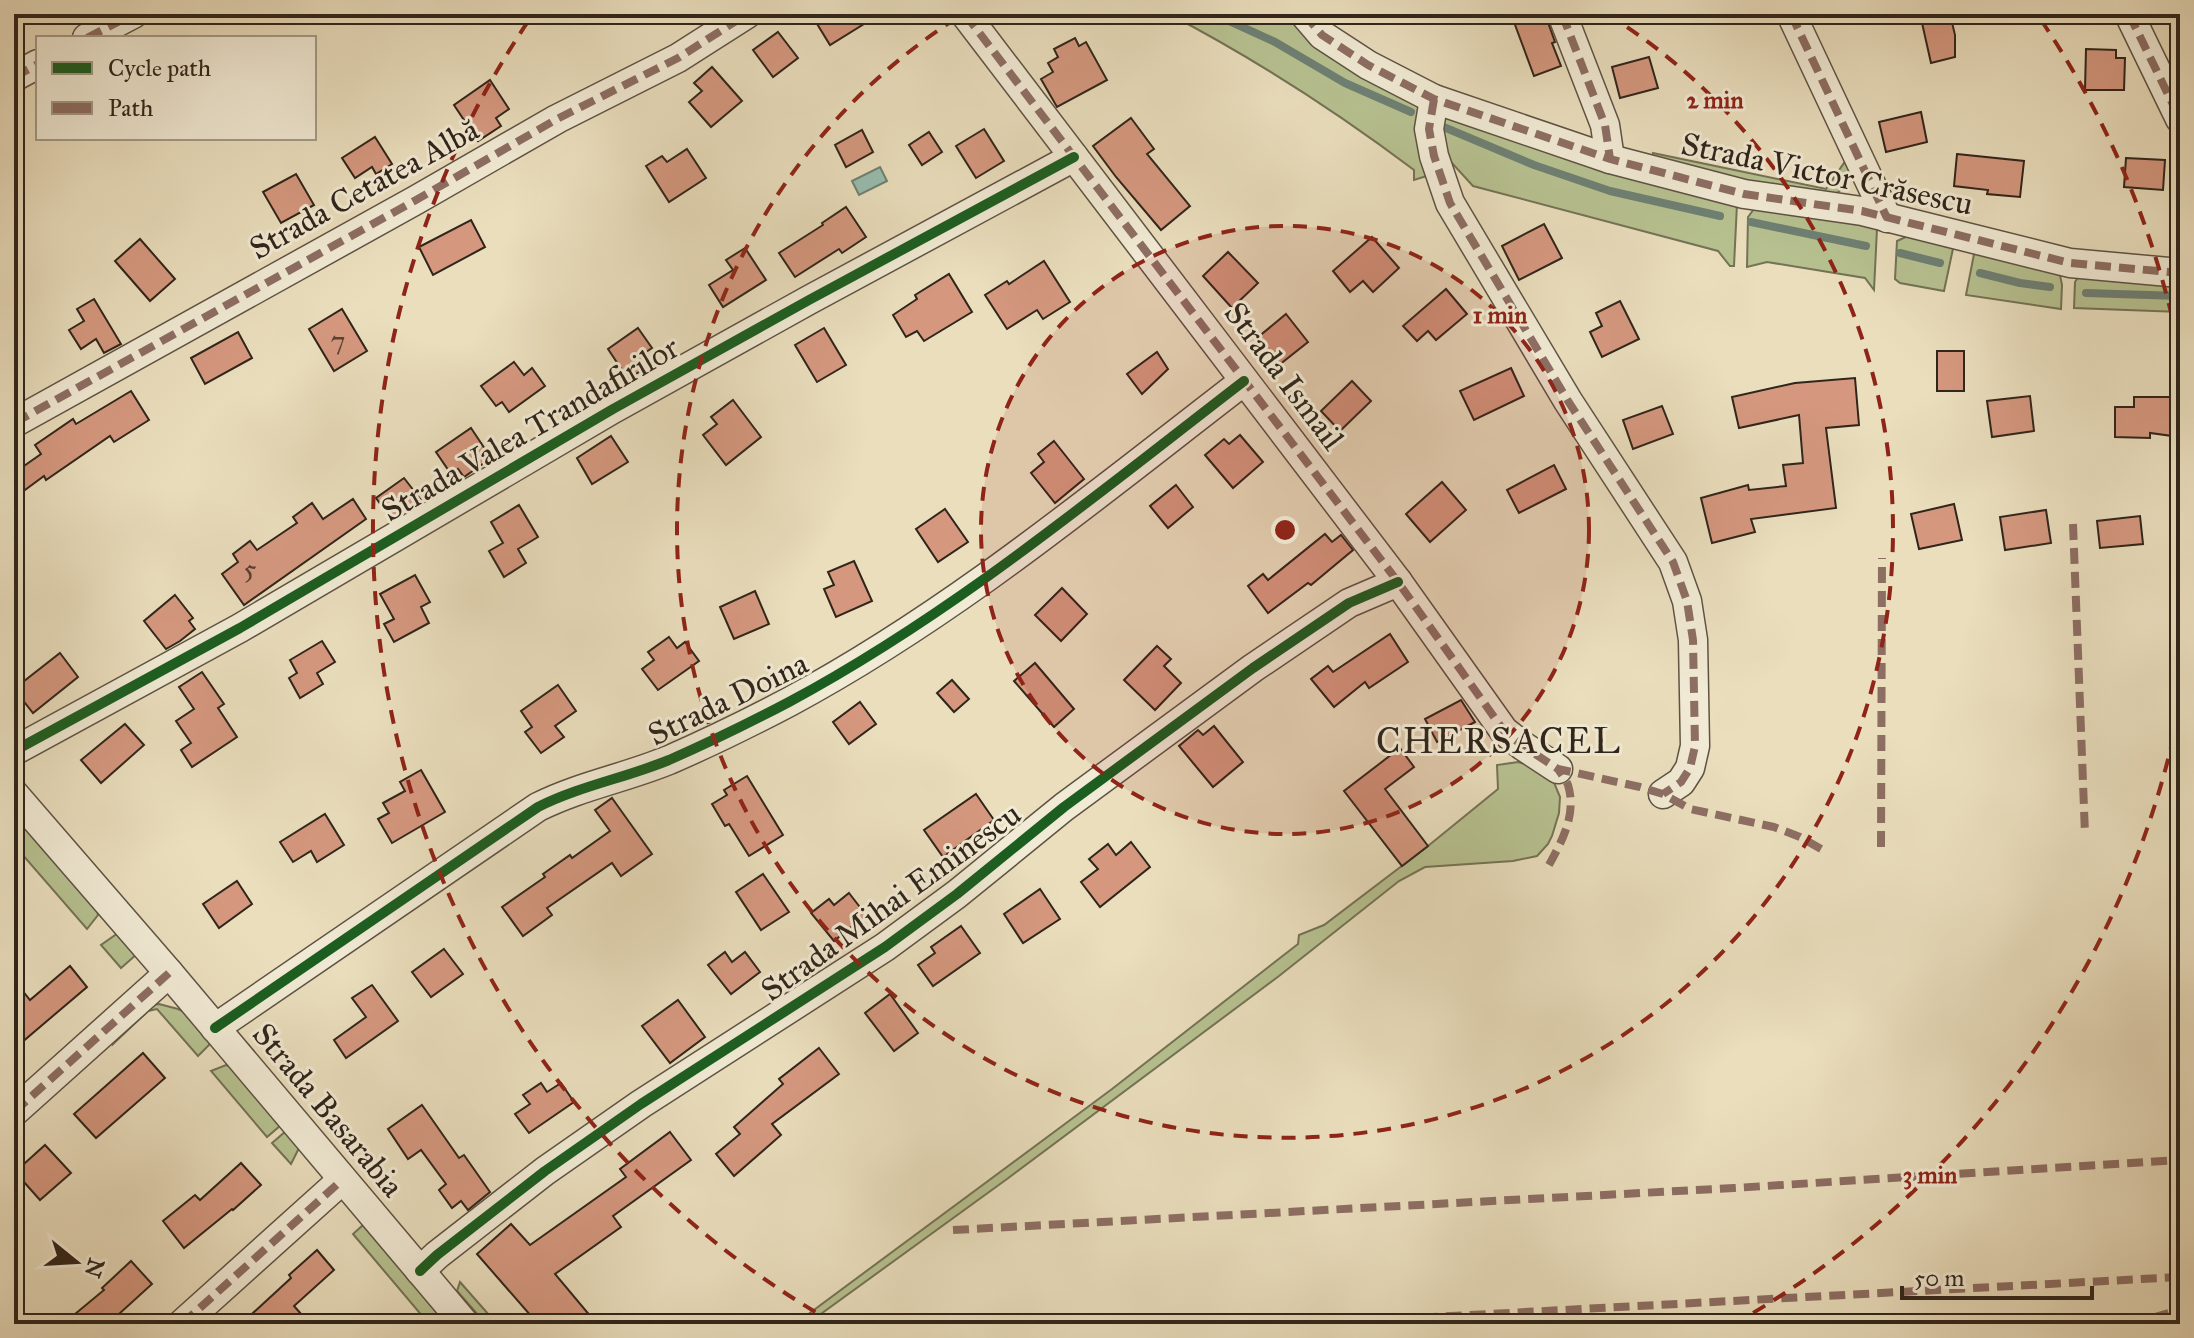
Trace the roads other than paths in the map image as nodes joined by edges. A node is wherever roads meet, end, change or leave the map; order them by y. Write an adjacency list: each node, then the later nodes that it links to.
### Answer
1 (133, 14): 8 (street)
2 (747, 14): 18 (street, Strada Cetatea Albă)
3 (965, 14): 13 (street, Strada Ismail)
4 (1304, 14): 11 (street, Strada Victor Crăsescu)
5 (1562, 14): 14 (street)
6 (1791, 14): 15 (street)
7 (2129, 14): 12 (street)
8 (91, 36)
9 (36, 65): 10 (street)
10 (14, 77)
11 (1434, 99): 14 (street, Strada Victor Crăsescu); 23 (street)
12 (2180, 119)
13 (1074, 157): 17 (street, Strada Ismail); 20 (street, Strada Valea Trandafirilor)
14 (1610, 159): 15 (street, Strada Victor Crăsescu)
15 (1887, 218): 16 (street, Strada Victor Crăsescu)
16 (2180, 273)
17 (1244, 381): 19 (street, Strada Ismail); 25 (street, Strada Doina)
18 (14, 423)
19 (1398, 582): 21 (street, Strada Ismail); 28 (street, Strada Mihai Eminescu)
20 (14, 751)
21 (1558, 769)
22 (14, 794): 24 (street, Strada Basarabia)
23 (1663, 794)
24 (169, 973): 25 (street, Strada Basarabia); 26 (street)
25 (215, 1028): 27 (street, Strada Basarabia)
26 (14, 1112)
27 (342, 1180): 28 (street, Strada Basarabia); 29 (street)
28 (420, 1271): 30 (street, Strada Basarabia)
29 (182, 1324)
30 (465, 1324)

